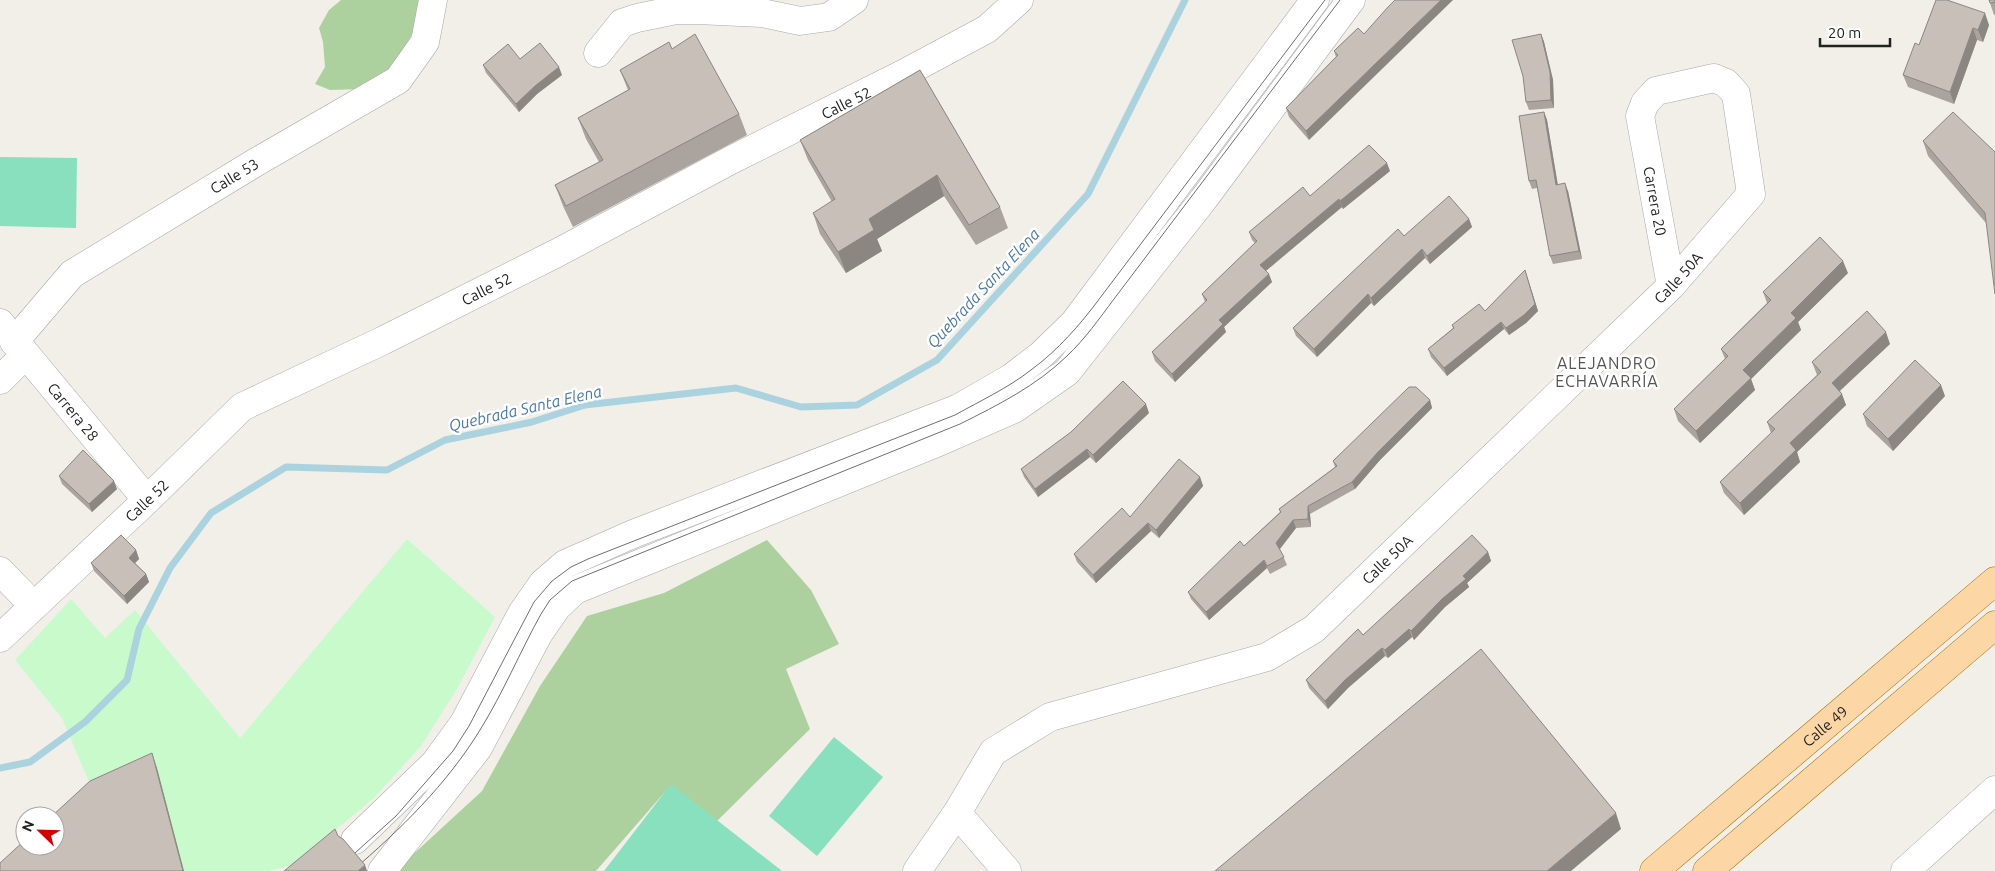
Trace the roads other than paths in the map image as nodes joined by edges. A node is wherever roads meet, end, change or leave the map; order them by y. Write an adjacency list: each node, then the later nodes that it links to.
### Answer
1 (433, 0): 9 (street, Calle 53)
2 (854, 0): 6 (street)
3 (1019, 0): 11 (street, Calle 52)
4 (1315, 0): 19 (street)
5 (1351, 0): 20 (street)
6 (598, 53)
7 (1751, 194): 8 (street, Calle 50A); 8 (street, Carrera 20)
8 (1671, 286): 18 (street, Calle 50A)
9 (13, 340): 10 (street, Calle 53); 11 (street, Carrera 28)
10 (0, 380)
11 (146, 500): 14 (street, Calle 52)
12 (0, 571): 14 (street)
13 (1990, 596): 23 (main road, Calle 49)
14 (34, 606): 16 (street, Calle 52)
15 (1995, 625): 24 (main road)
16 (0, 638)
17 (1995, 790): 25 (street)
18 (957, 813): 21 (street, Calle 50A); 22 (street)
19 (355, 840)
20 (382, 871)
21 (917, 871)
22 (1007, 871)
23 (1654, 871)
24 (1707, 871)
25 (1905, 871)

